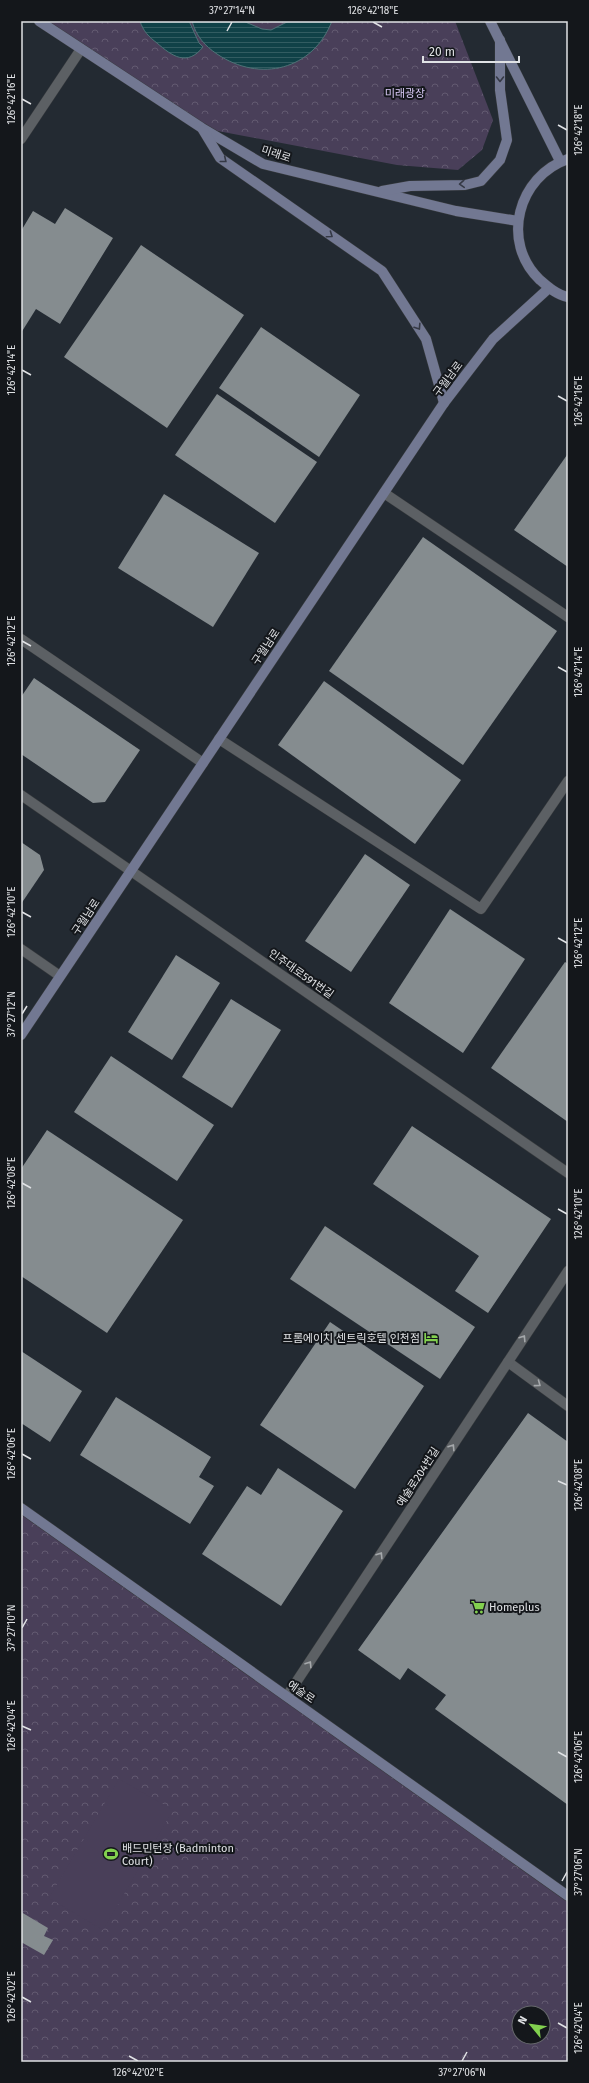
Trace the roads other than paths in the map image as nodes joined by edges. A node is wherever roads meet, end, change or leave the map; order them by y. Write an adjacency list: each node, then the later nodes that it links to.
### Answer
1 (39, 21): 4 (street, 미래로)
2 (490, 21): 3 (street)
3 (500, 40): 7 (street); 8 (street, one-way to 8)
4 (81, 49): 5 (street, 미래로); 6 (street)
5 (202, 128): 8 (street, 미래로); 12 (street, one-way to 12)
6 (21, 139)
7 (564, 160): 9 (street)
8 (377, 191): 9 (street, 미래로)
9 (518, 221): 10 (street)
10 (549, 288): 11 (street); 12 (street, 구월남로)
11 (568, 297)
12 (444, 403): 13 (street, 구월남로)
13 (384, 493): 14 (street); 16 (street, 구월남로)
14 (568, 617)
15 (21, 639): 17 (street)
16 (219, 739): 17 (street, 구월남로); 18 (street)
17 (203, 763): 20 (street, 구월남로)
18 (568, 781)
19 (21, 795): 20 (street, 인주대로591번길)
20 (131, 871): 22 (street, 구월남로); 24 (street, 인주대로591번길)
21 (21, 949): 22 (street)
22 (60, 976): 23 (street, 구월남로)
23 (21, 1036)
24 (568, 1174)
25 (568, 1271): 26 (street, 예술로204번길, one-way to 25)
26 (508, 1362): 27 (street, one-way to 27); 29 (street, 예술로204번길, one-way to 26)
27 (566, 1401)
28 (21, 1508): 29 (street, 예술로)
29 (287, 1696): 30 (street, 예술로)
30 (568, 1896)

